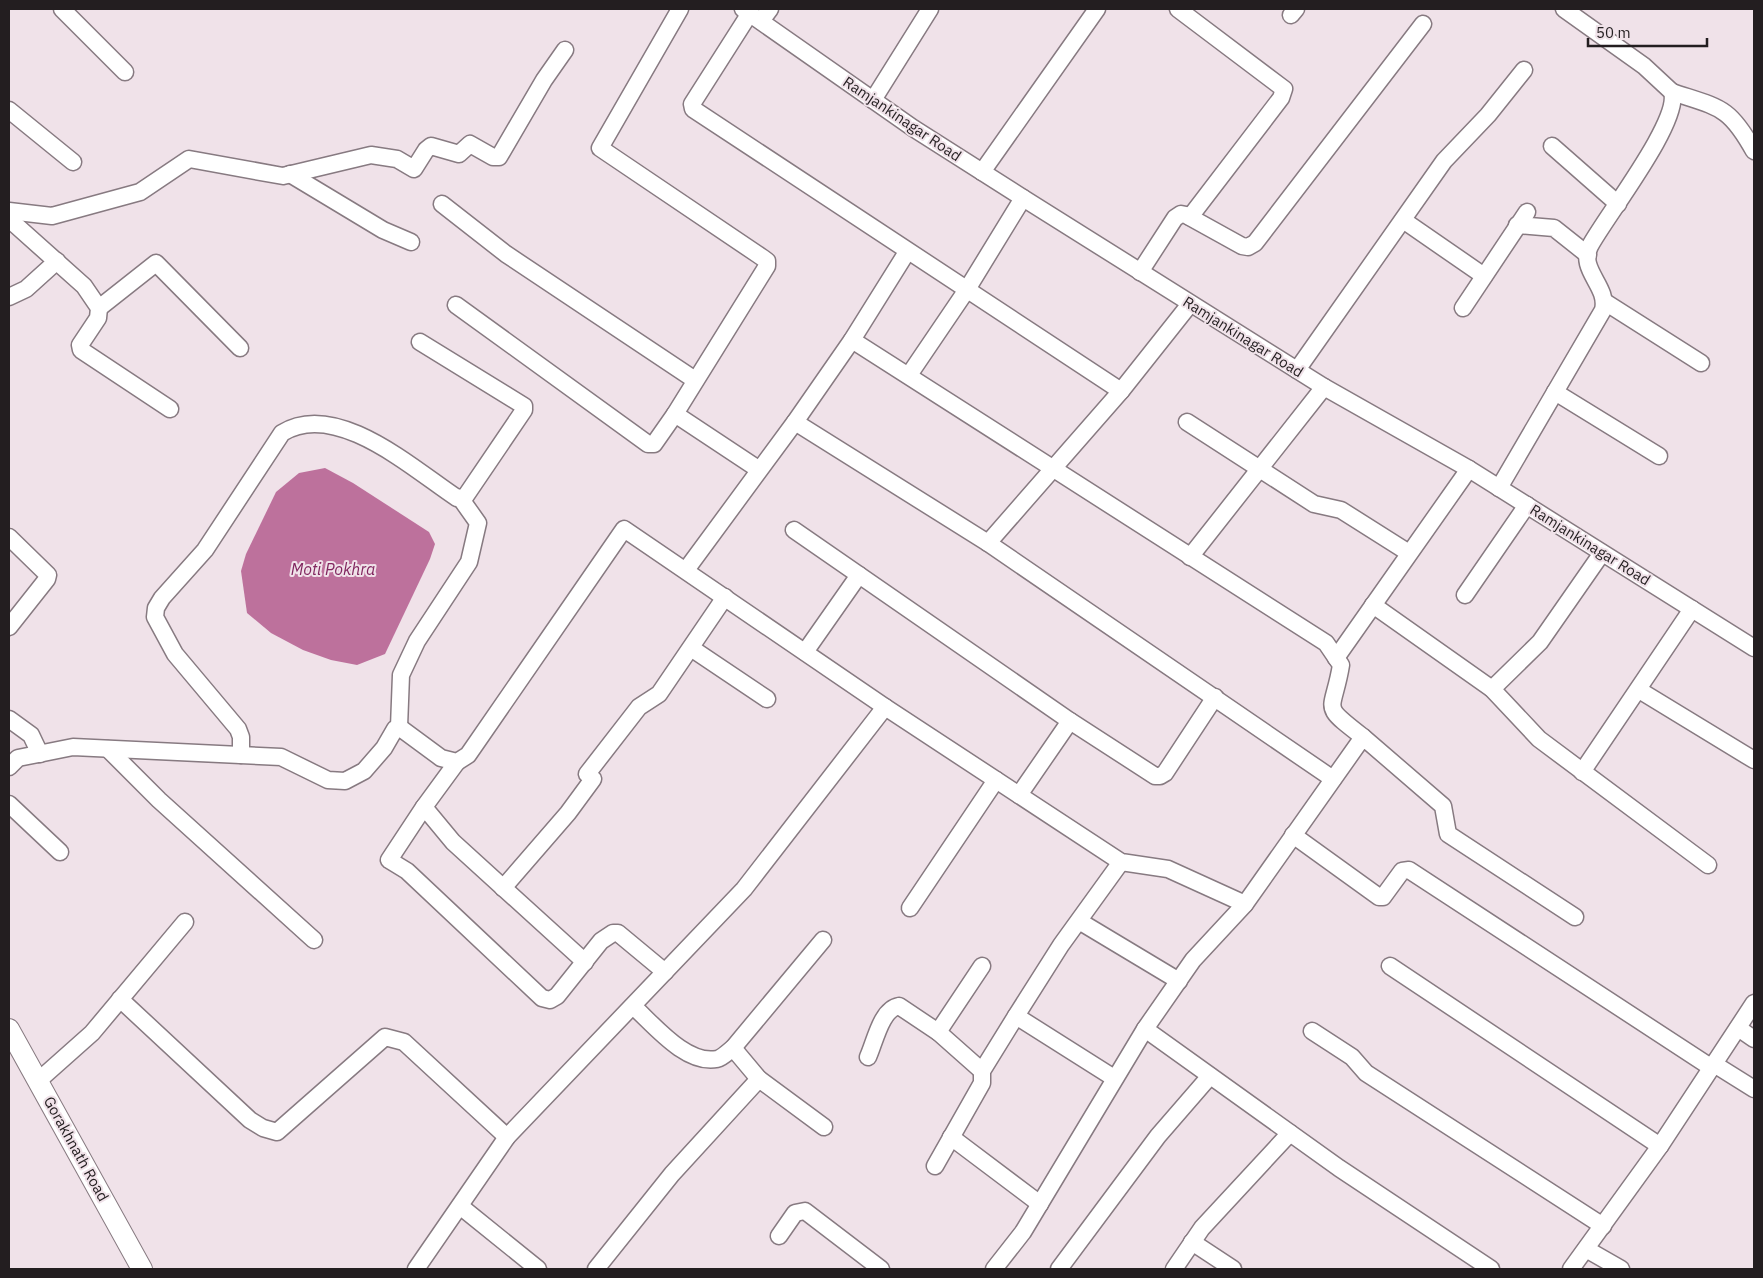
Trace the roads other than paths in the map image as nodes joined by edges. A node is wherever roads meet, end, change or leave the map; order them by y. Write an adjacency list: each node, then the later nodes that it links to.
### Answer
1 (62, 9): 12 (street)
2 (680, 9): 47 (street)
3 (930, 9): 14 (street)
4 (1097, 9): 19 (street)
5 (1178, 9): 25 (street)
6 (1564, 9): 8 (street)
7 (756, 13): 14 (street, Ramjankinagar Road); 29 (street)
8 (1584, 14): 13 (street)
9 (1423, 24): 25 (street)
10 (565, 50): 20 (street)
11 (1524, 70): 27 (street)
12 (125, 72)
13 (1672, 92): 17 (street); 23 (street)
14 (873, 100): 19 (street, Ramjankinagar Road)
15 (9, 110): 18 (street)
16 (1552, 146): 23 (street)
17 (1754, 151)
18 (73, 162)
19 (982, 172): 21 (street, Ramjankinagar Road)
20 (290, 174): 24 (street); 28 (street)
21 (1023, 198): 32 (street, Ramjankinagar Road); 34 (street)
22 (442, 204): 47 (street)
23 (1618, 204): 30 (street)
24 (9, 211)
25 (1190, 217): 32 (street)
26 (9, 219): 31 (street)
27 (1403, 220): 33 (street); 45 (street)
28 (411, 242)
29 (907, 252): 34 (street); 41 (street)
30 (1588, 255): 33 (street); 36 (street)
31 (57, 260): 35 (street); 39 (street)
32 (1140, 272): 37 (street, Ramjankinagar Road)
33 (1484, 276): 40 (street)
34 (966, 291): 46 (street); 49 (street)
35 (9, 297)
36 (1605, 302): 44 (street); 50 (street)
37 (1190, 304): 45 (street, Ramjankinagar Road); 49 (street)
38 (456, 305): 52 (street)
39 (99, 308): 43 (street); 51 (street)
40 (1463, 308)
41 (852, 340): 46 (street); 53 (street)
42 (420, 342): 61 (street)
43 (240, 348)
44 (1701, 363)
45 (1297, 370): 48 (street, Ramjankinagar Road)
46 (909, 375): 56 (street)
47 (695, 380): 52 (street)
48 (1324, 387): 58 (street); 59 (street, Ramjankinagar Road)
49 (1121, 391): 56 (street)
50 (1556, 392): 55 (street); 60 (street)
51 (170, 409)
52 (676, 414): 57 (street)
53 (795, 422): 57 (street); 65 (street)
54 (1187, 422): 58 (street)
55 (1659, 456)
56 (1052, 468): 65 (street); 68 (street)
57 (758, 469): 69 (street)
58 (1260, 469): 66 (street); 68 (street)
59 (1469, 469): 60 (street, Ramjankinagar Road); 66 (street)
60 (1499, 488): 62 (street, Ramjankinagar Road)
61 (461, 499): 87 (street); 91 (street)
62 (1527, 505): 67 (street, Ramjankinagar Road); 71 (street)
63 (794, 530): 70 (street)
64 (9, 537): 75 (street)
65 (988, 543): 82 (street)
66 (1409, 553): 73 (street)
67 (1602, 553): 74 (street, Ramjankinagar Road); 80 (street)
68 (1190, 558): 79 (street)
69 (686, 570): 72 (street); 93 (street)
70 (860, 575): 78 (street); 86 (street)
71 (1465, 595)
72 (725, 597): 76 (street); 78 (street)
73 (1373, 605): 79 (street); 80 (street)
74 (1692, 609): 77 (street, Ramjankinagar Road); 81 (street)
75 (9, 627)
76 (691, 648): 83 (street); 105 (street)
77 (1754, 648)
78 (805, 652): 84 (street)
79 (1336, 658): 88 (street)
80 (1492, 689): 95 (street)
81 (1639, 690): 92 (street); 95 (street)
82 (1215, 697): 86 (street); 96 (street)
83 (766, 699)
84 (885, 707): 97 (street); 116 (street)
85 (9, 718): 90 (street)
86 (1070, 721): 98 (street)
87 (399, 727): 91 (street); 93 (street)
88 (1363, 737): 96 (street); 108 (street)
89 (108, 749): 90 (street); 91 (street); 111 (street)
90 (40, 754): 94 (street)
91 (241, 755)
92 (1754, 760)
93 (457, 762): 100 (street)
94 (9, 767)
95 (1582, 772): 104 (street)
96 (1333, 779): 101 (street)
97 (996, 780): 98 (street); 107 (street)
98 (1019, 796): 103 (street)
99 (9, 804): 102 (street)
100 (424, 807): 105 (street); 113 (street)
101 (1294, 835): 106 (street); 130 (street)
102 (60, 852)
103 (1121, 862): 106 (street); 109 (street)
104 (1708, 865)
105 (503, 888): 113 (street)
106 (1245, 904): 117 (street)
107 (910, 908)
108 (1575, 917)
109 (1079, 921): 117 (street); 121 (street)
110 (184, 922): 118 (street)
111 (314, 940)
112 (823, 940): 128 (street)
113 (585, 962): 116 (street)
114 (982, 966): 126 (street)
115 (1390, 966): 141 (street)
116 (665, 972): 120 (street)
117 (1179, 981): 124 (street)
118 (120, 999): 135 (street); 139 (street)
119 (1754, 1003): 122 (street)
120 (633, 1006): 128 (street); 139 (street)
121 (1016, 1016): 131 (street); 133 (street)
122 (1738, 1028): 127 (street); 130 (street)
123 (9, 1029): 135 (main road, Gorakhnath Road)
124 (1145, 1029): 132 (street); 133 (street)
125 (1312, 1031): 145 (street)
126 (938, 1032): 129 (street); 131 (street)
127 (1754, 1039)
128 (733, 1048): 134 (street)
129 (868, 1057)
130 (1713, 1066): 136 (street); 141 (street)
131 (982, 1071): 140 (street)
132 (1210, 1076): 138 (street); 155 (street)
133 (1114, 1078): 143 (street)
134 (758, 1080): 137 (street); 152 (street)
135 (38, 1081): 149 (main road, Gorakhnath Road)
136 (1754, 1089)
137 (824, 1127)
138 (1290, 1133): 147 (street); 158 (street)
139 (507, 1137): 144 (street)
140 (951, 1137): 142 (street); 143 (street)
141 (1660, 1146): 145 (street)
142 (935, 1166)
143 (1040, 1204): 154 (street)
144 (460, 1206): 150 (street); 151 (street)
145 (1603, 1226): 148 (street)
146 (779, 1236): 153 (street)
147 (1192, 1242): 156 (street); 157 (street)
148 (1586, 1249): 159 (street); 160 (street)
149 (142, 1269)
150 (416, 1269)
151 (538, 1269)
152 (596, 1269)
153 (881, 1269)
154 (994, 1269)
155 (1059, 1269)
156 (1174, 1269)
157 (1233, 1269)
158 (1492, 1269)
159 (1571, 1269)
160 (1621, 1269)

